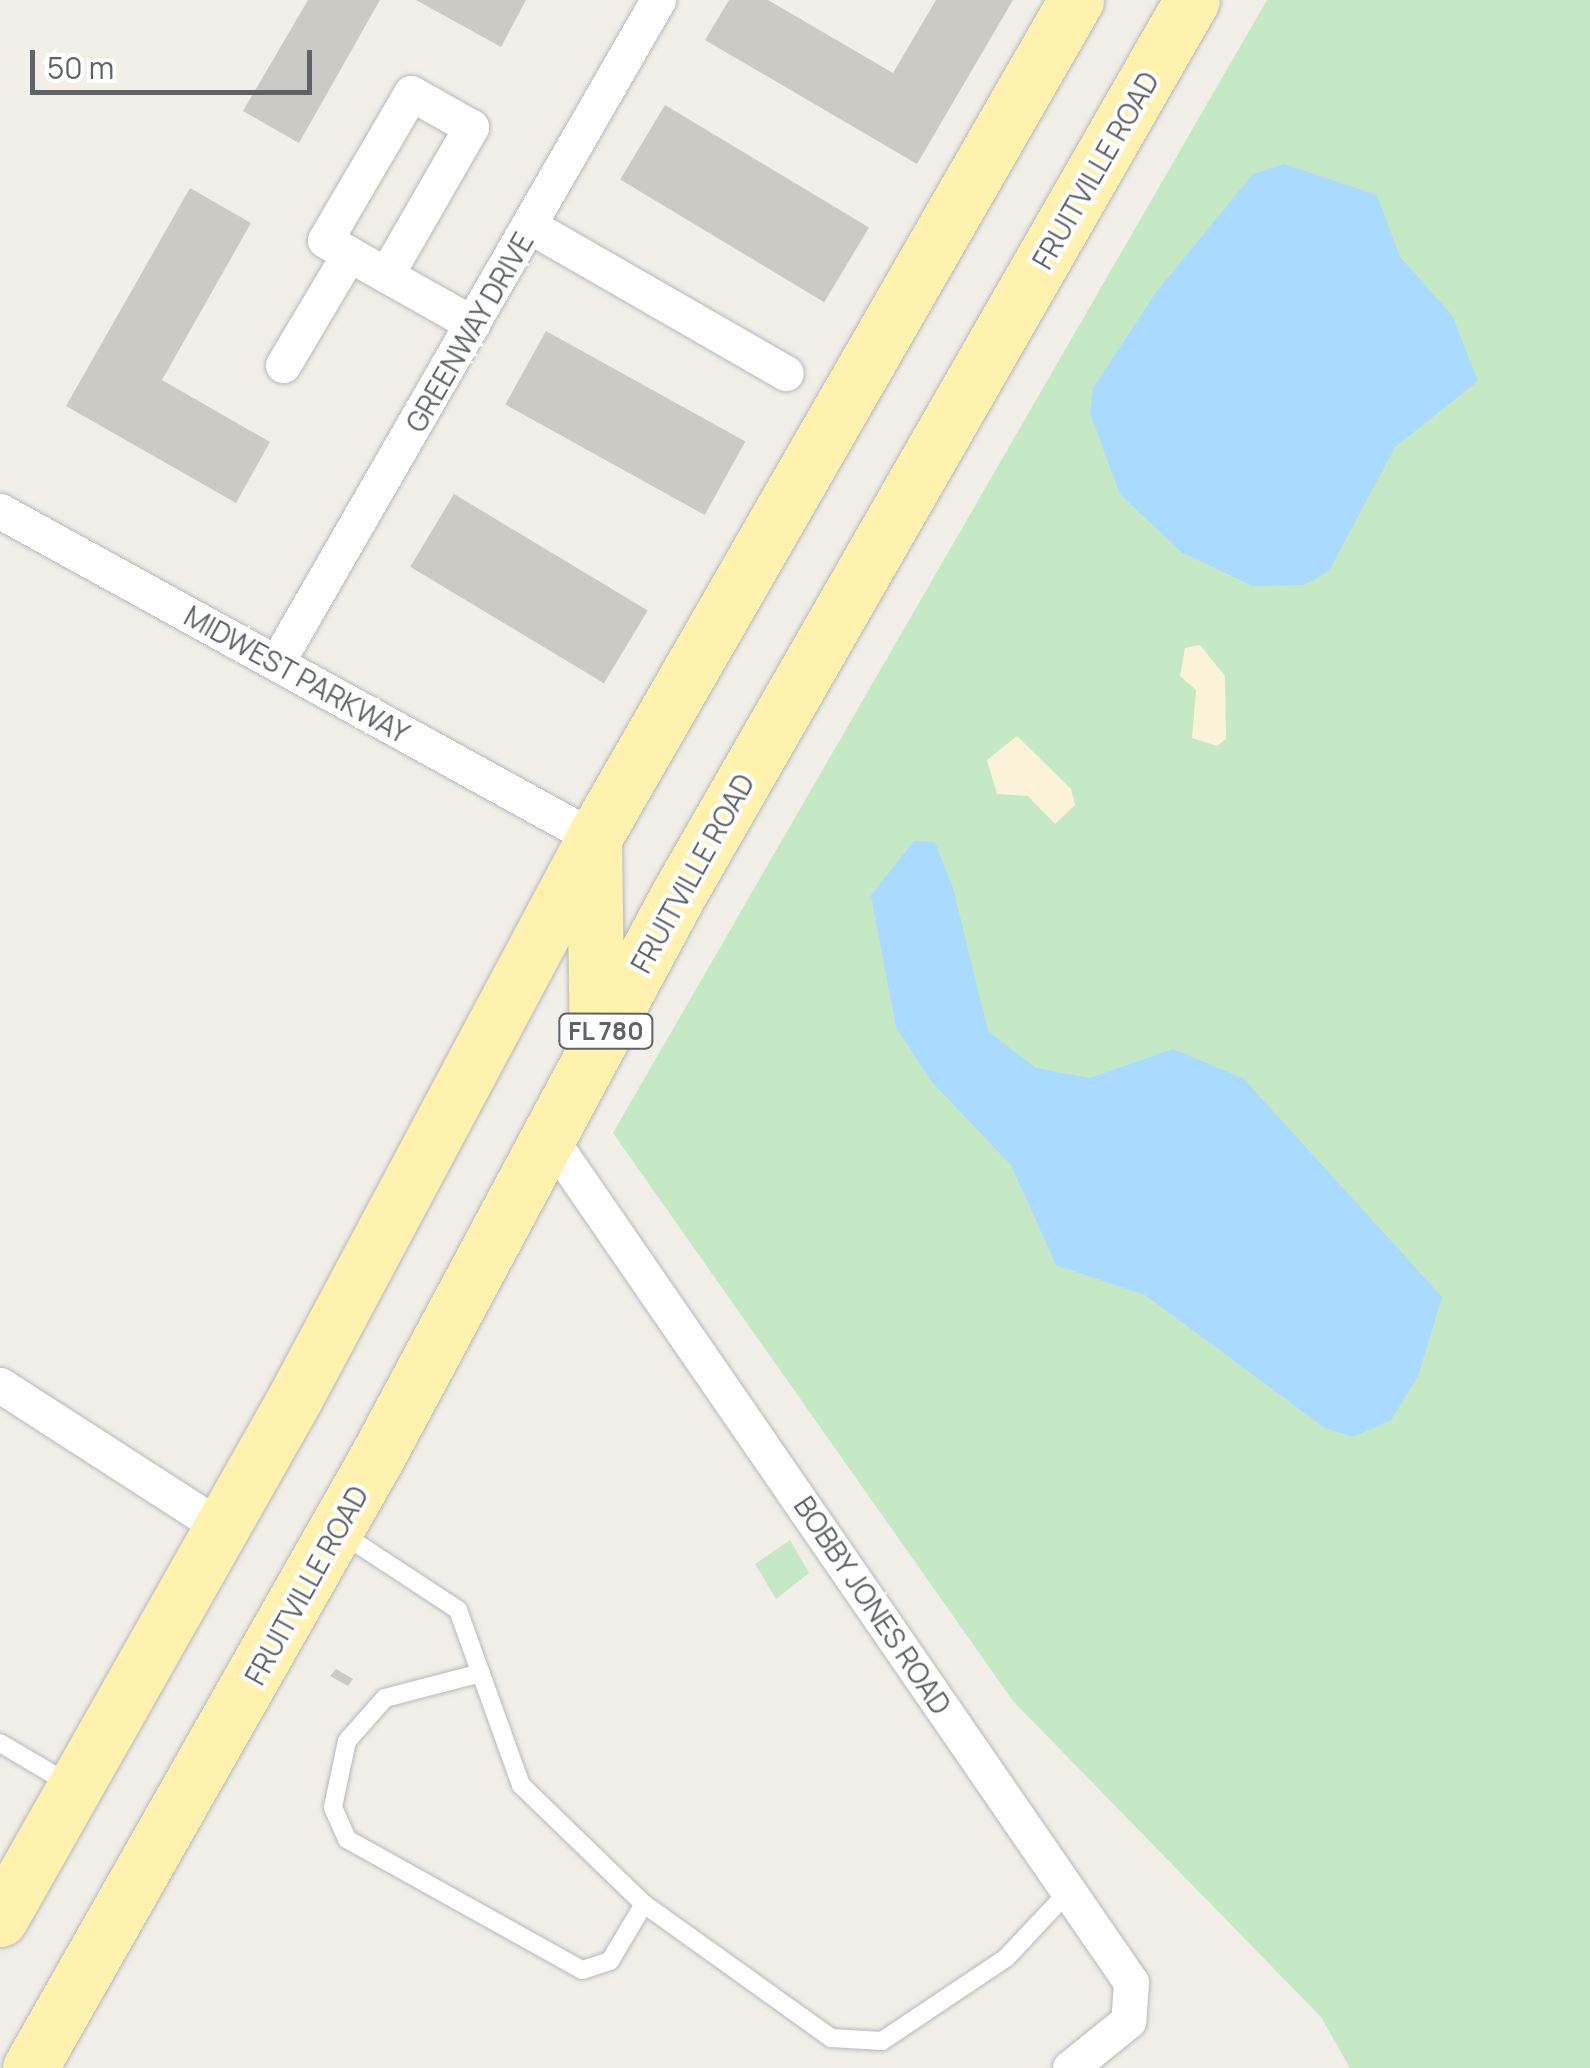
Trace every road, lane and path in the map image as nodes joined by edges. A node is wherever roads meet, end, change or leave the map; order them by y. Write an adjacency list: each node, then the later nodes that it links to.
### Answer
1 (658, 0): 4 (street, GREENWAY DRIVE)
2 (1076, 0): 12 (main road)
3 (1192, 0): 13 (main road, FRUITVILLE ROAD / FL 780)
4 (530, 226): 7 (street, GREENWAY DRIVE); 9 (street)
5 (349, 254): 6 (street); 6 (street); 8 (street)
6 (386, 275): 7 (street)
7 (473, 324): 11 (street, GREENWAY DRIVE)
8 (284, 365)
9 (786, 374)
10 (0, 511): 11 (street, MIDWEST PARKWAY)
11 (277, 662): 12 (street, MIDWEST PARKWAY)
12 (594, 838): 13 (main road); 16 (main road)
13 (598, 1047): 14 (main road, FRUITVILLE ROAD / FL 780)
14 (548, 1134): 17 (main road, FRUITVILLE ROAD / FL 780); 21 (street, BOBBY JONES ROAD)
15 (0, 1385): 16 (street)
16 (222, 1528): 20 (main road)
17 (336, 1530): 18 (lane); 24 (main road, FRUITVILLE ROAD / FL 780)
18 (480, 1673): 22 (lane); 22 (lane)
19 (0, 1742): 20 (lane)
20 (76, 1788): 23 (main road)
21 (1069, 1891): 22 (lane); 25 (street, BOBBY JONES ROAD)
22 (644, 1904)
23 (0, 1919)
24 (30, 2068)
25 (1070, 2068)

